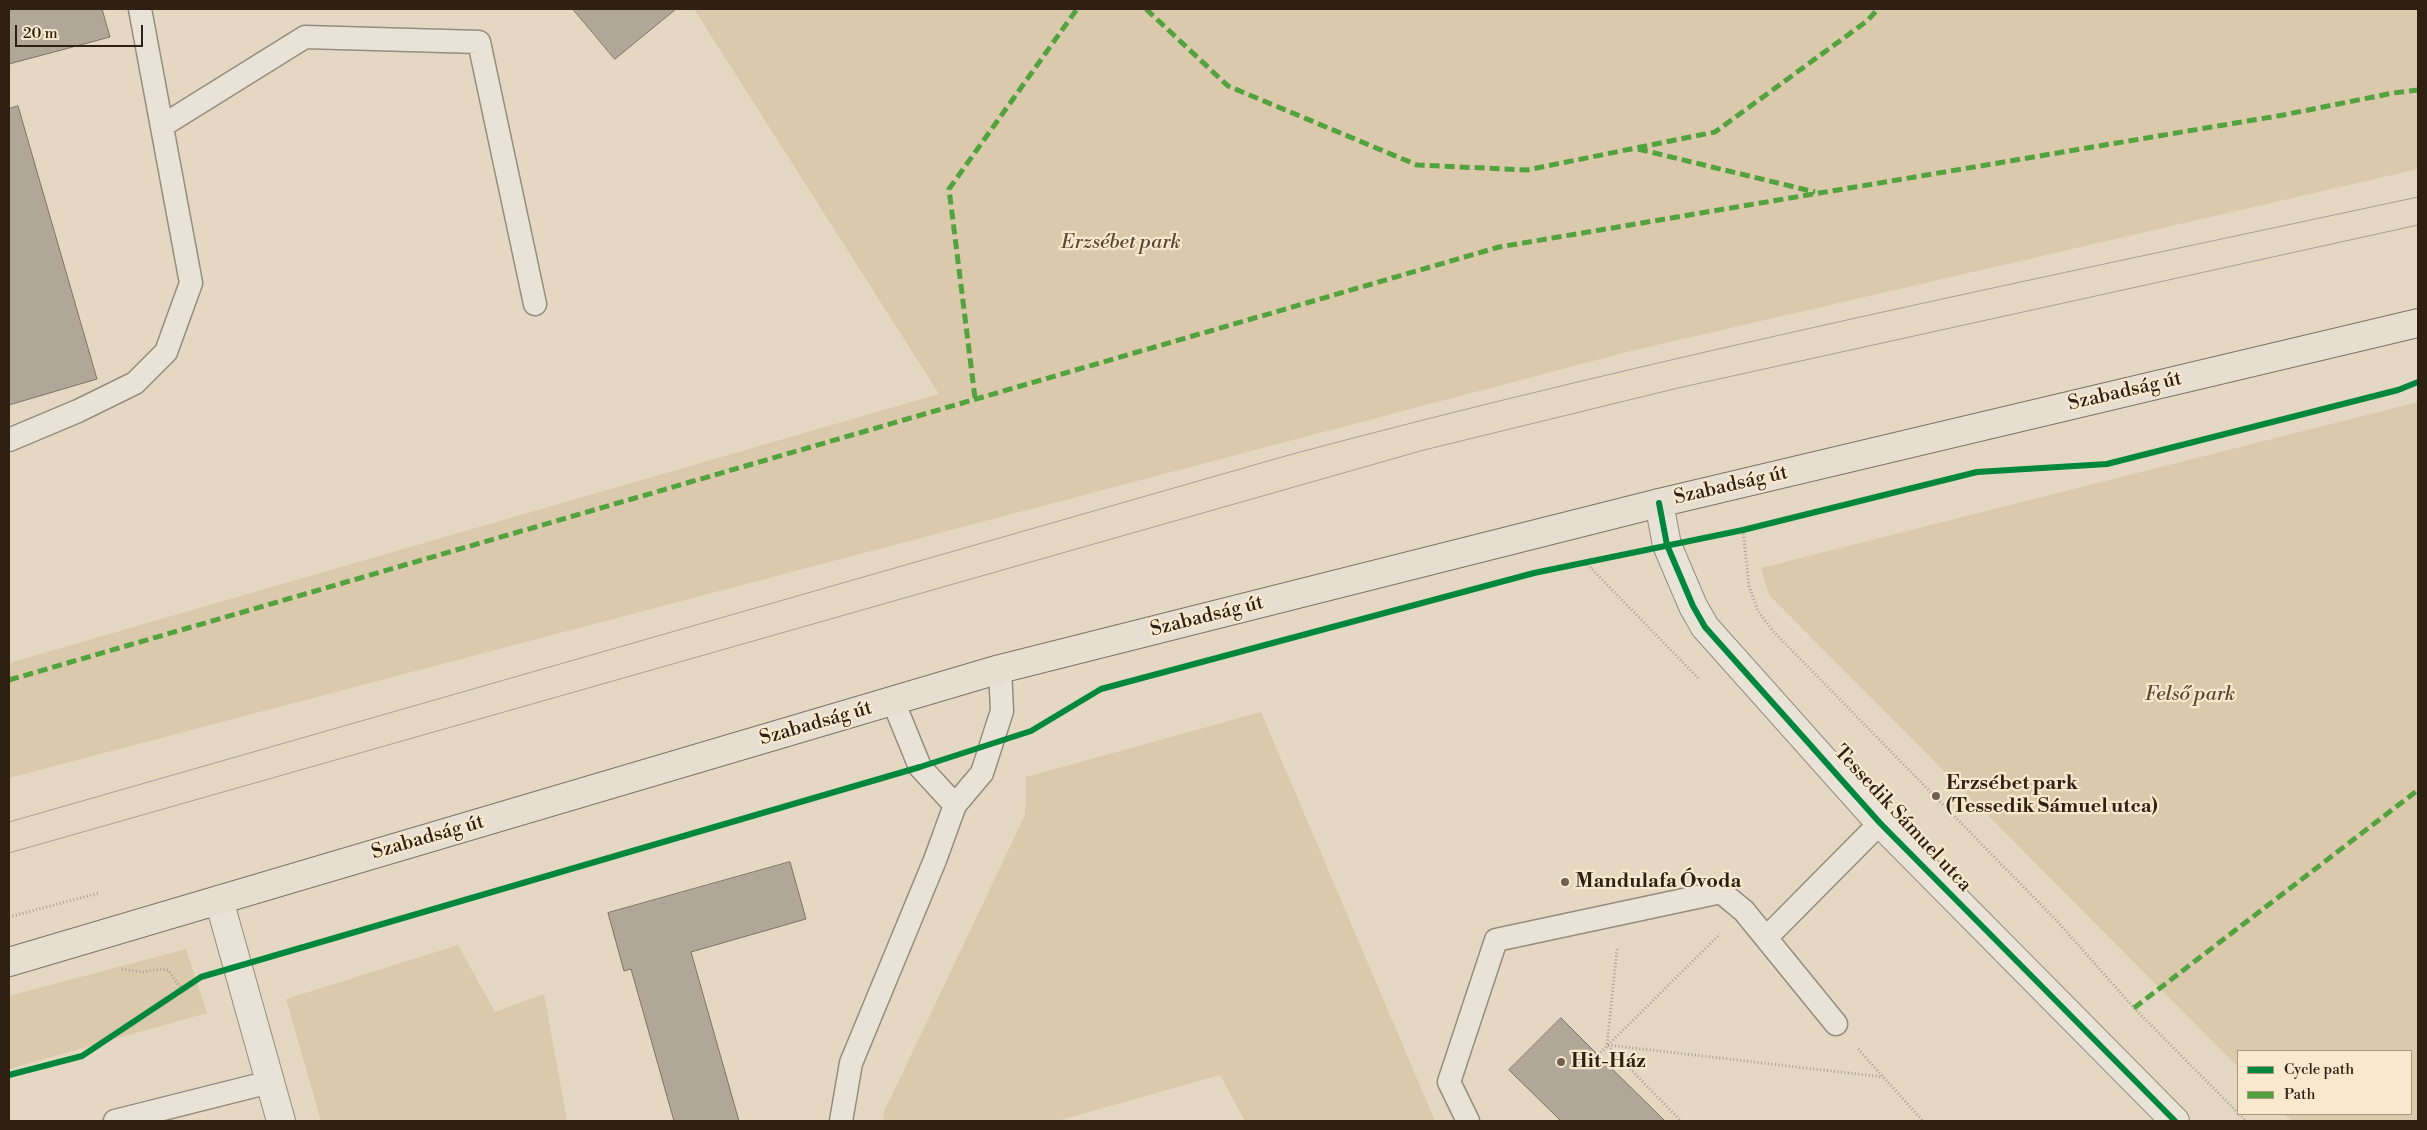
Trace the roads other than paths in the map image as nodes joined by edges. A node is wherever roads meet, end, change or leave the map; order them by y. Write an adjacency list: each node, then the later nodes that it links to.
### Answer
1 (140, 9): 2 (lane)
2 (162, 126): 3 (lane); 5 (lane)
3 (535, 304)
4 (2418, 323): 6 (main road, Szabadság út)
5 (9, 440)
6 (1659, 503): 7 (main road, Szabadság út); 10 (street, Tessedik Sámuel utca)
7 (1000, 669): 8 (main road, Szabadság út); 9 (lane)
8 (893, 701): 9 (lane); 11 (main road, Szabadság út)
9 (955, 805): 18 (lane)
10 (1880, 823): 12 (lane); 20 (street, Tessedik Sámuel utca)
11 (219, 900): 13 (main road, Szabadság út); 15 (street)
12 (1766, 938): 14 (lane); 19 (lane)
13 (9, 962)
14 (1836, 1024)
15 (270, 1082): 16 (lane); 17 (street)
16 (115, 1121)
17 (281, 1121)
18 (841, 1121)
19 (1468, 1121)
20 (2175, 1121)

